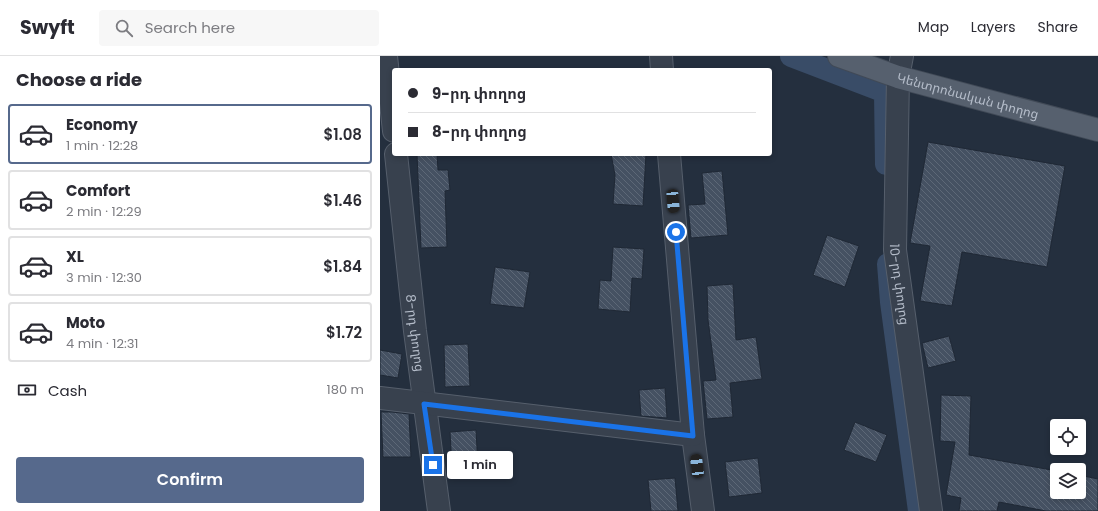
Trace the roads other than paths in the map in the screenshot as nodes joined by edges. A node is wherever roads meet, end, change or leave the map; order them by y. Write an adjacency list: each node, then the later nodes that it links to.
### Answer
1 (386, 56): 6 (street)
2 (661, 56): 5 (street)
3 (838, 56): 4 (main road, Կենտրոնական փողոց)
4 (900, 66): 7 (main road, Կենտրոնական փողոց); 15 (street, 10-րդ փողոց)
5 (662, 68)
6 (392, 112)
7 (1098, 130)
8 (396, 156): 11 (street, 8-րդ փողոց)
9 (669, 156): 12 (street)
10 (380, 398): 11 (street)
11 (424, 404): 12 (street); 13 (street, 8-րդ փողոց)
12 (693, 436): 14 (street)
13 (439, 511)
14 (703, 511)
15 (931, 511)

